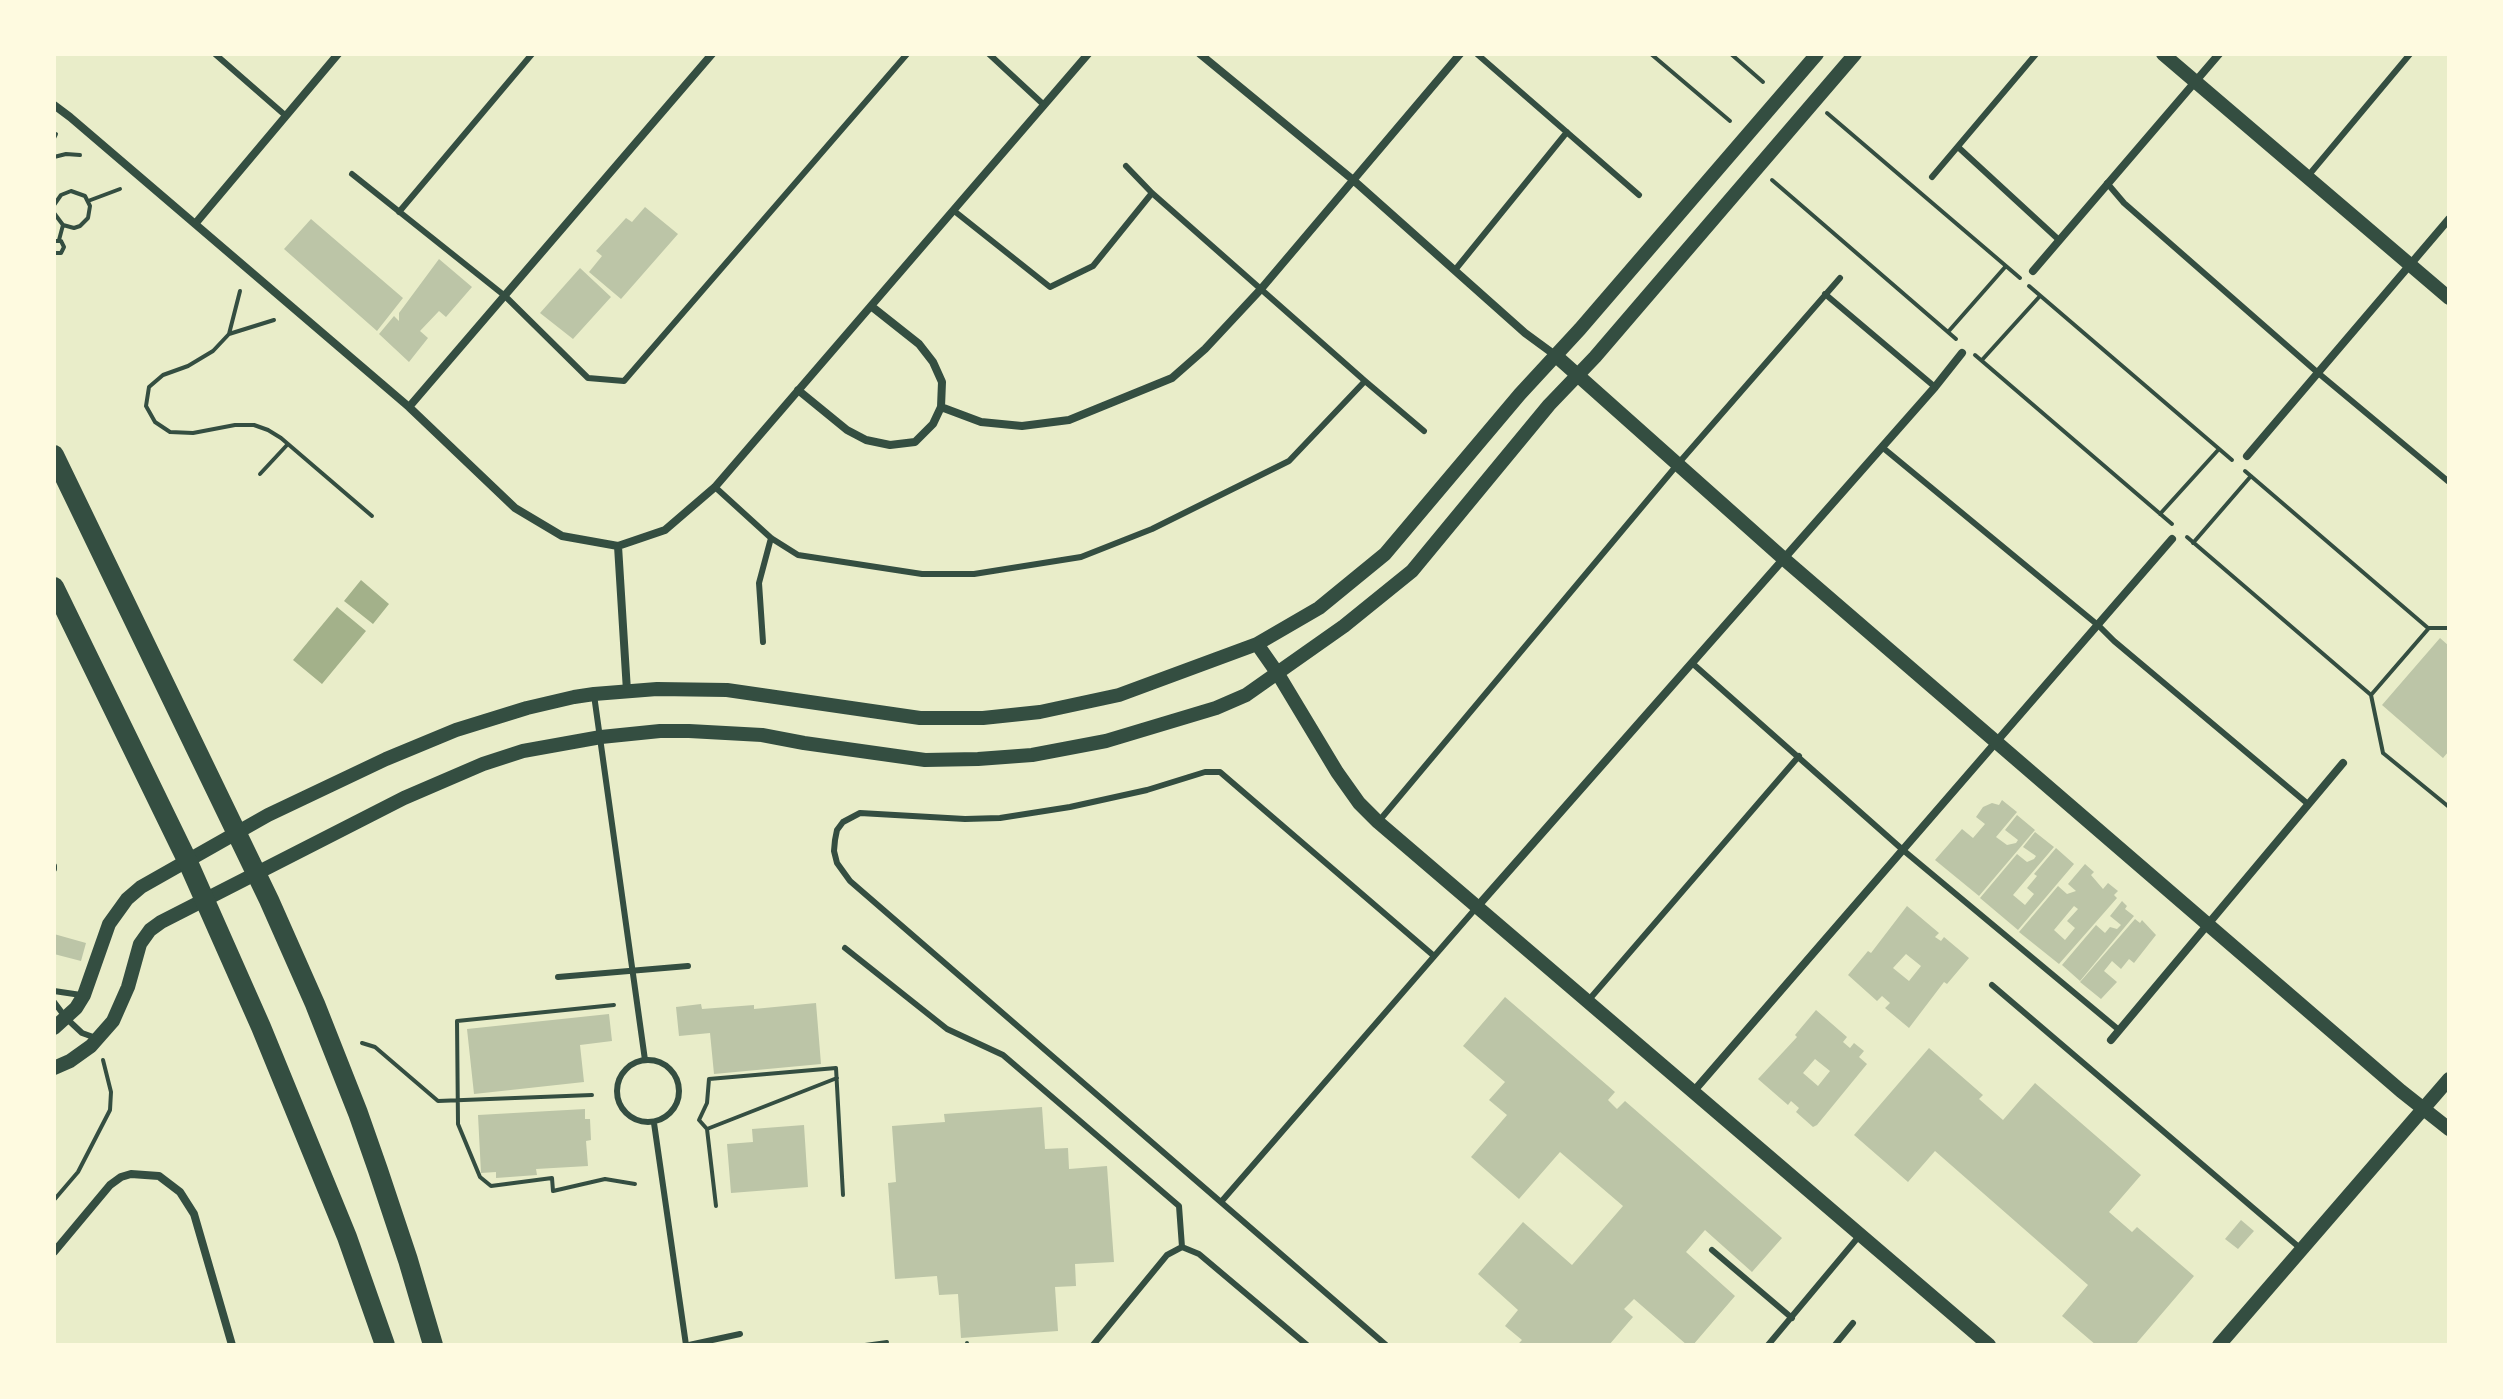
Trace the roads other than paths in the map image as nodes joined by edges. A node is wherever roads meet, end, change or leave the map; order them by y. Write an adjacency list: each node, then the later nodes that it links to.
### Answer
1 (215, 54): 20 (lane)
2 (338, 54): 20 (street)
3 (532, 54): 32 (lane)
4 (712, 54): 42 (street)
5 (907, 54): 42 (lane)
6 (989, 54): 19 (lane)
7 (1088, 54): 19 (street)
8 (1200, 54): 27 (street)
9 (1460, 54): 27 (street)
10 (1477, 54): 21 (lane)
11 (1817, 54): 46 (street)
12 (1855, 54): 48 (street)
13 (2036, 54): 22 (lane)
14 (2163, 54): 17 (street)
15 (2219, 54): 17 (street)
16 (2410, 54): 25 (lane)
17 (2195, 82): 25 (street); 28 (street)
18 (54, 105): 34 (street)
19 (1044, 105): 31 (street)
20 (286, 116): 34 (street)
21 (1567, 132): 30 (lane); 37 (lane)
22 (1958, 147): 26 (lane); 35 (lane)
23 (1126, 166): 29 (lane)
24 (352, 174): 32 (lane)
25 (2308, 176): 36 (street)
26 (1932, 177)
27 (1352, 179): 37 (street); 40 (street)
28 (2107, 183): 35 (street); 47 (lane)
29 (1152, 193): 31 (lane); 40 (lane)
30 (1639, 195)
31 (953, 210): 44 (street)
32 (399, 212): 42 (lane)
33 (2449, 219): 36 (street)
34 (195, 224): 52 (street)
35 (2059, 240): 38 (street)
36 (2410, 263): 43 (street); 47 (street)
37 (1455, 270): 46 (street)
38 (2033, 271)
39 (1840, 278): 41 (lane)
40 (1261, 289): 49 (lane); 53 (street)
41 (1825, 294): 50 (lane); 58 (lane)
42 (505, 296): 52 (street)
43 (2449, 298)
44 (871, 306): 51 (street); 53 (street)
45 (1966, 352): 50 (street)
46 (1555, 355): 48 (street); 68 (street)
47 (2317, 372): 57 (street); 59 (lane)
48 (1577, 375): 58 (street); 70 (street)
49 (1365, 381): 54 (lane); 61 (lane)
50 (1935, 387): 55 (street)
51 (798, 390): 53 (street); 60 (street)
52 (409, 407): 63 (street)
53 (941, 407)
54 (1424, 431)
55 (1882, 447): 64 (street); 66 (lane)
56 (54, 455): 79 (main road)
57 (2247, 456)
58 (1677, 465): 64 (street); 78 (lane)
59 (2449, 482)
60 (715, 487): 61 (lane); 63 (street)
61 (771, 538): 67 (lane)
62 (2172, 539): 66 (street)
63 (618, 546): 71 (street)
64 (1784, 559): 69 (street); 74 (street)
65 (54, 587): 81 (main road)
66 (2099, 626): 74 (street); 77 (lane)
67 (763, 642)
68 (1257, 644): 70 (street); 71 (street)
69 (1692, 663): 75 (lane); 84 (street)
70 (1278, 674): 73 (street); 78 (street)
71 (627, 691): 72 (street)
72 (594, 694): 73 (lane); 79 (street)
73 (601, 737): 82 (street); 89 (lane)
74 (1996, 742): 80 (street); 85 (street)
75 (1799, 756): 80 (lane); 95 (lane)
76 (2343, 763): 77 (street)
77 (2308, 804): 85 (street)
78 (1378, 822): 84 (street)
79 (236, 832): 81 (street); 82 (main road)
80 (1903, 850): 97 (lane); 103 (street)
81 (187, 860): 83 (main road); 93 (street)
82 (255, 874): 83 (street); 118 (main road)
83 (206, 900): 99 (street); 117 (main road)
84 (1476, 908): 87 (lane); 95 (street)
85 (2206, 924): 97 (street); 104 (street)
86 (845, 948): 109 (lane)
87 (1434, 956): 107 (lane); 107 (lane)
88 (688, 966): 89 (lane)
89 (632, 970): 90 (lane); 100 (lane)
90 (558, 977)
91 (1992, 985): 111 (lane)
92 (54, 991): 93 (lane)
93 (84, 995): 96 (street)
94 (54, 1002): 96 (lane)
95 (1587, 1002): 103 (street)
96 (60, 1023): 99 (lane)
97 (2119, 1030): 98 (street)
98 (2111, 1040)
99 (94, 1042): 101 (street)
100 (645, 1060): 105 (lane); 105 (lane)
101 (54, 1068)
102 (2449, 1079): 104 (street)
103 (1693, 1093): 108 (street)
104 (2423, 1109): 106 (street); 111 (street)
105 (654, 1123): 119 (lane)
106 (2449, 1129)
107 (1221, 1202): 122 (lane)
108 (1860, 1235): 113 (lane); 125 (street)
109 (1182, 1247): 120 (lane); 121 (lane)
110 (1712, 1250): 113 (lane)
111 (2301, 1250): 126 (street)
112 (54, 1252): 116 (street)
113 (1792, 1318): 123 (lane)
114 (1853, 1323): 124 (lane)
115 (740, 1334): 119 (lane)
116 (232, 1345)
117 (385, 1345)
118 (433, 1345)
119 (688, 1345)
120 (1093, 1345)
121 (1307, 1345)
122 (1386, 1345)
123 (1768, 1345)
124 (1835, 1345)
125 (1989, 1345)
126 (2219, 1345)

